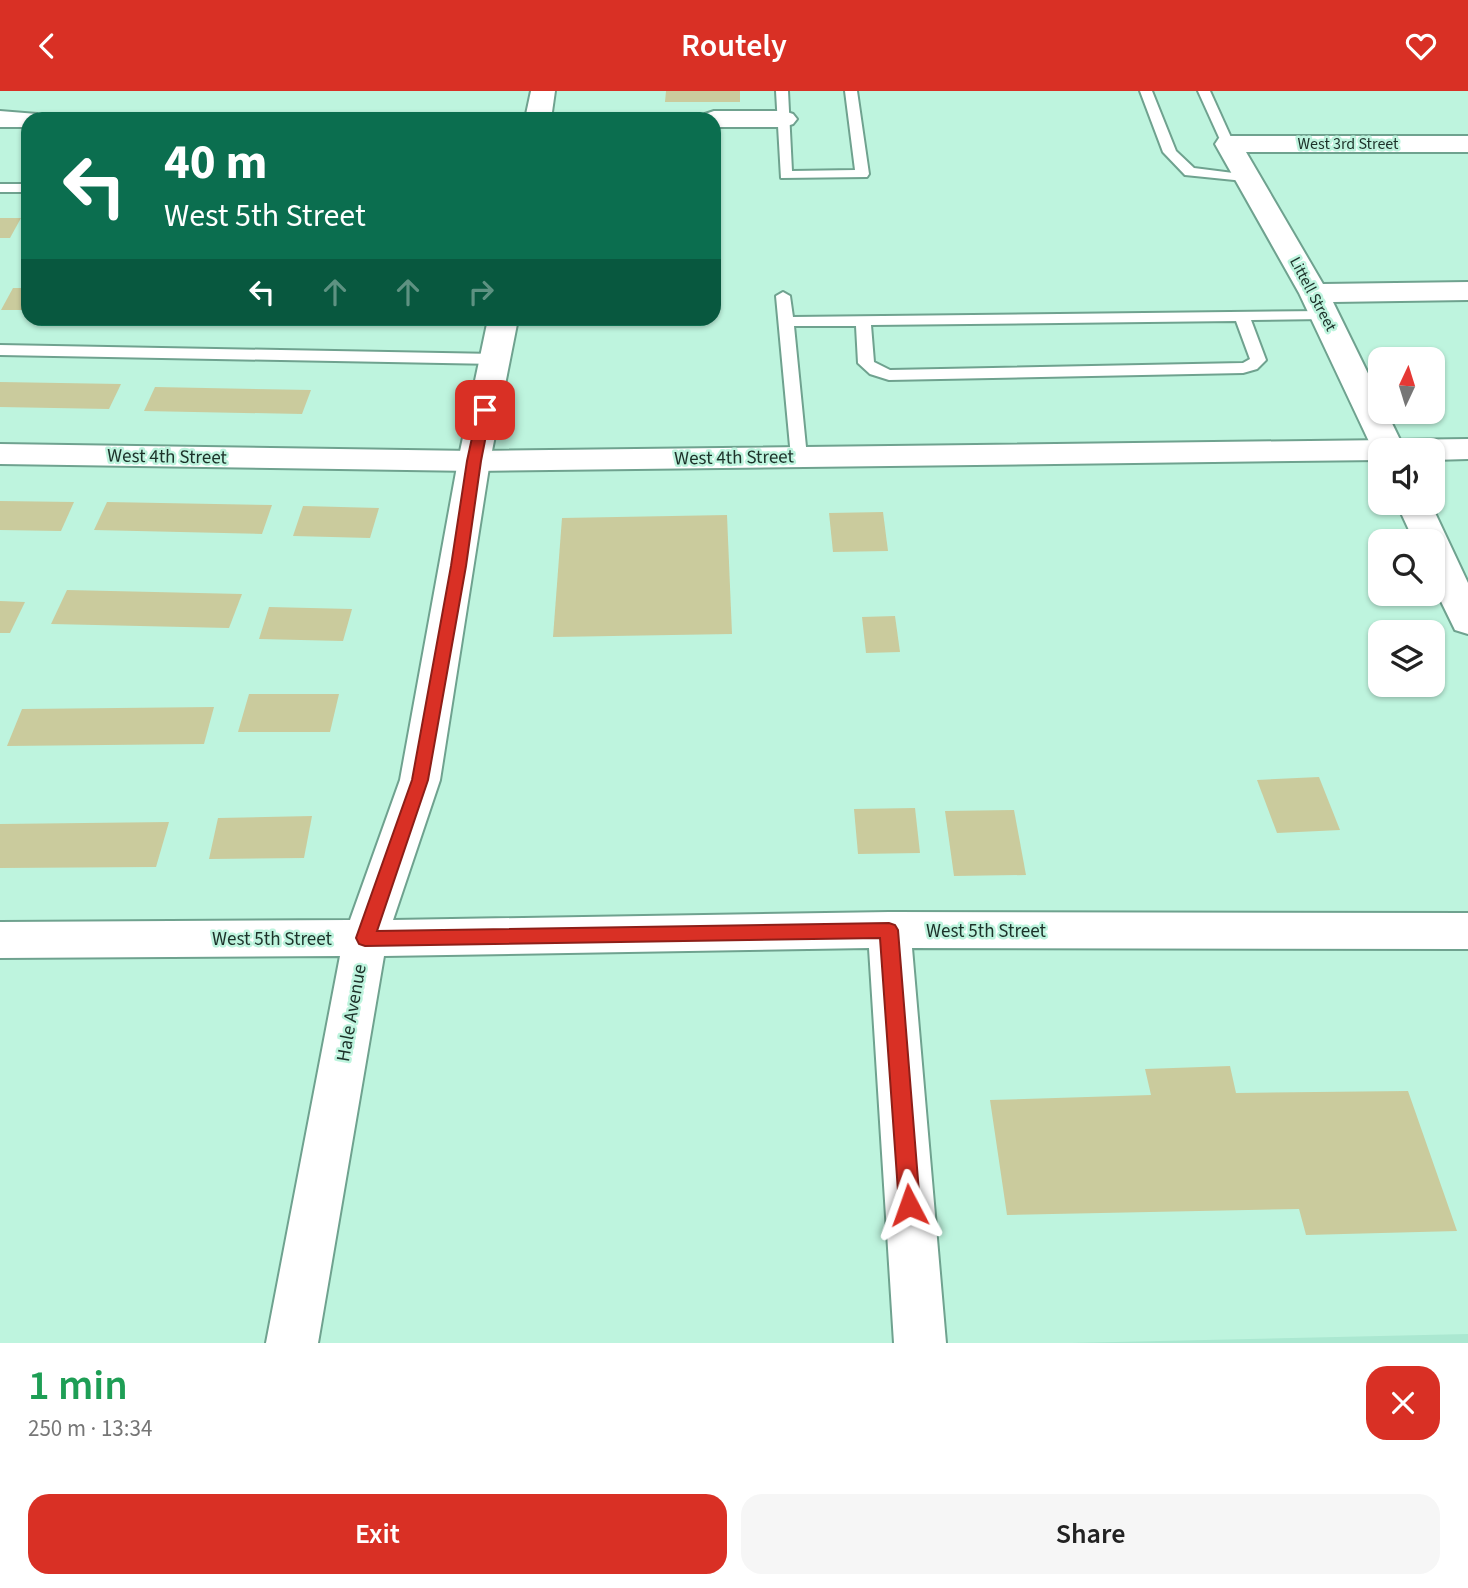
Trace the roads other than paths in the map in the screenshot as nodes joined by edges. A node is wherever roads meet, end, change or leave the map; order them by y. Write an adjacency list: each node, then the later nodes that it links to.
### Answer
1 (543, 91): 6 (street)
2 (782, 91): 9 (lane)
3 (851, 91): 9 (lane)
4 (1146, 91): 13 (lane)
5 (1204, 91): 11 (lane)
6 (539, 112)
7 (0, 119): 10 (street)
8 (721, 119): 9 (street)
9 (784, 119)
10 (21, 120)
11 (1228, 143): 12 (street, West 3rd Street); 13 (street, Littell Street)
12 (1468, 144)
13 (1248, 179): 18 (street, Littell Street)
14 (0, 188): 15 (lane)
15 (21, 188)
16 (1468, 291): 18 (street)
17 (783, 296): 21 (lane)
18 (1319, 304): 19 (lane); 25 (street, Littell Street)
19 (1242, 316): 20 (lane); 20 (lane)
20 (863, 321): 21 (lane)
21 (786, 322): 30 (lane)
22 (502, 326): 24 (street, Hale Avenue)
23 (0, 350): 24 (lane)
24 (496, 359): 31 (street, Hale Avenue)
25 (1382, 438)
26 (1445, 449): 27 (street, West 4th Street)
27 (1468, 449)
28 (1368, 450): 30 (street, West 4th Street)
29 (0, 454): 31 (street, West 4th Street)
30 (799, 457): 31 (street, West 4th Street)
31 (474, 461): 36 (street, Hale Avenue)
32 (1445, 572): 33 (street)
33 (1468, 621)
34 (889, 930): 35 (street, West 5th Street); 36 (street, West 5th Street); 39 (street)
35 (1468, 931)
36 (365, 938): 37 (street, West 5th Street); 38 (street, Hale Avenue)
37 (0, 940)
38 (292, 1343)
39 (920, 1343)

